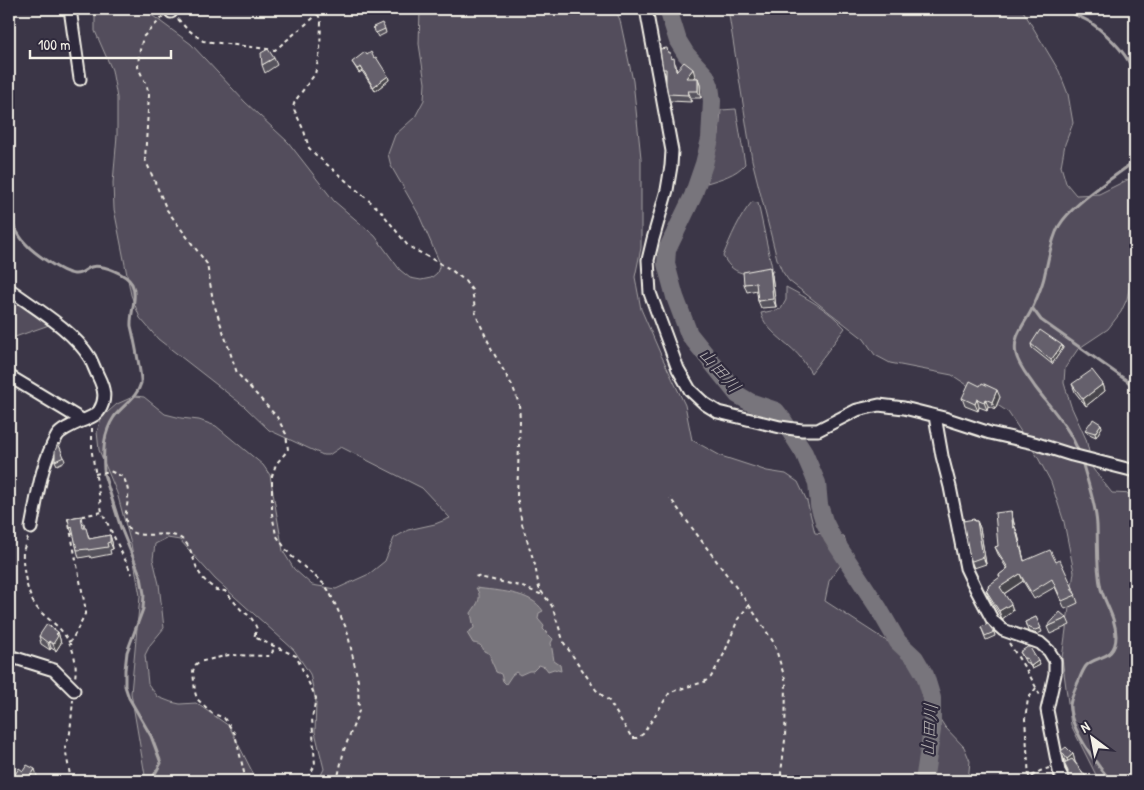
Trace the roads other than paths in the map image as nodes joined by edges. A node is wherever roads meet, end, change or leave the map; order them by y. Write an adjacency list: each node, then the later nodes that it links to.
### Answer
1 (70, 9): 3 (street)
2 (646, 9): 6 (street)
3 (80, 78)
4 (9, 289): 7 (street)
5 (9, 376): 7 (street)
6 (935, 416): 8 (street); 12 (street)
7 (82, 420): 9 (street)
8 (1135, 471)
9 (31, 528)
10 (9, 656): 11 (street)
11 (74, 690)
12 (1064, 781)

